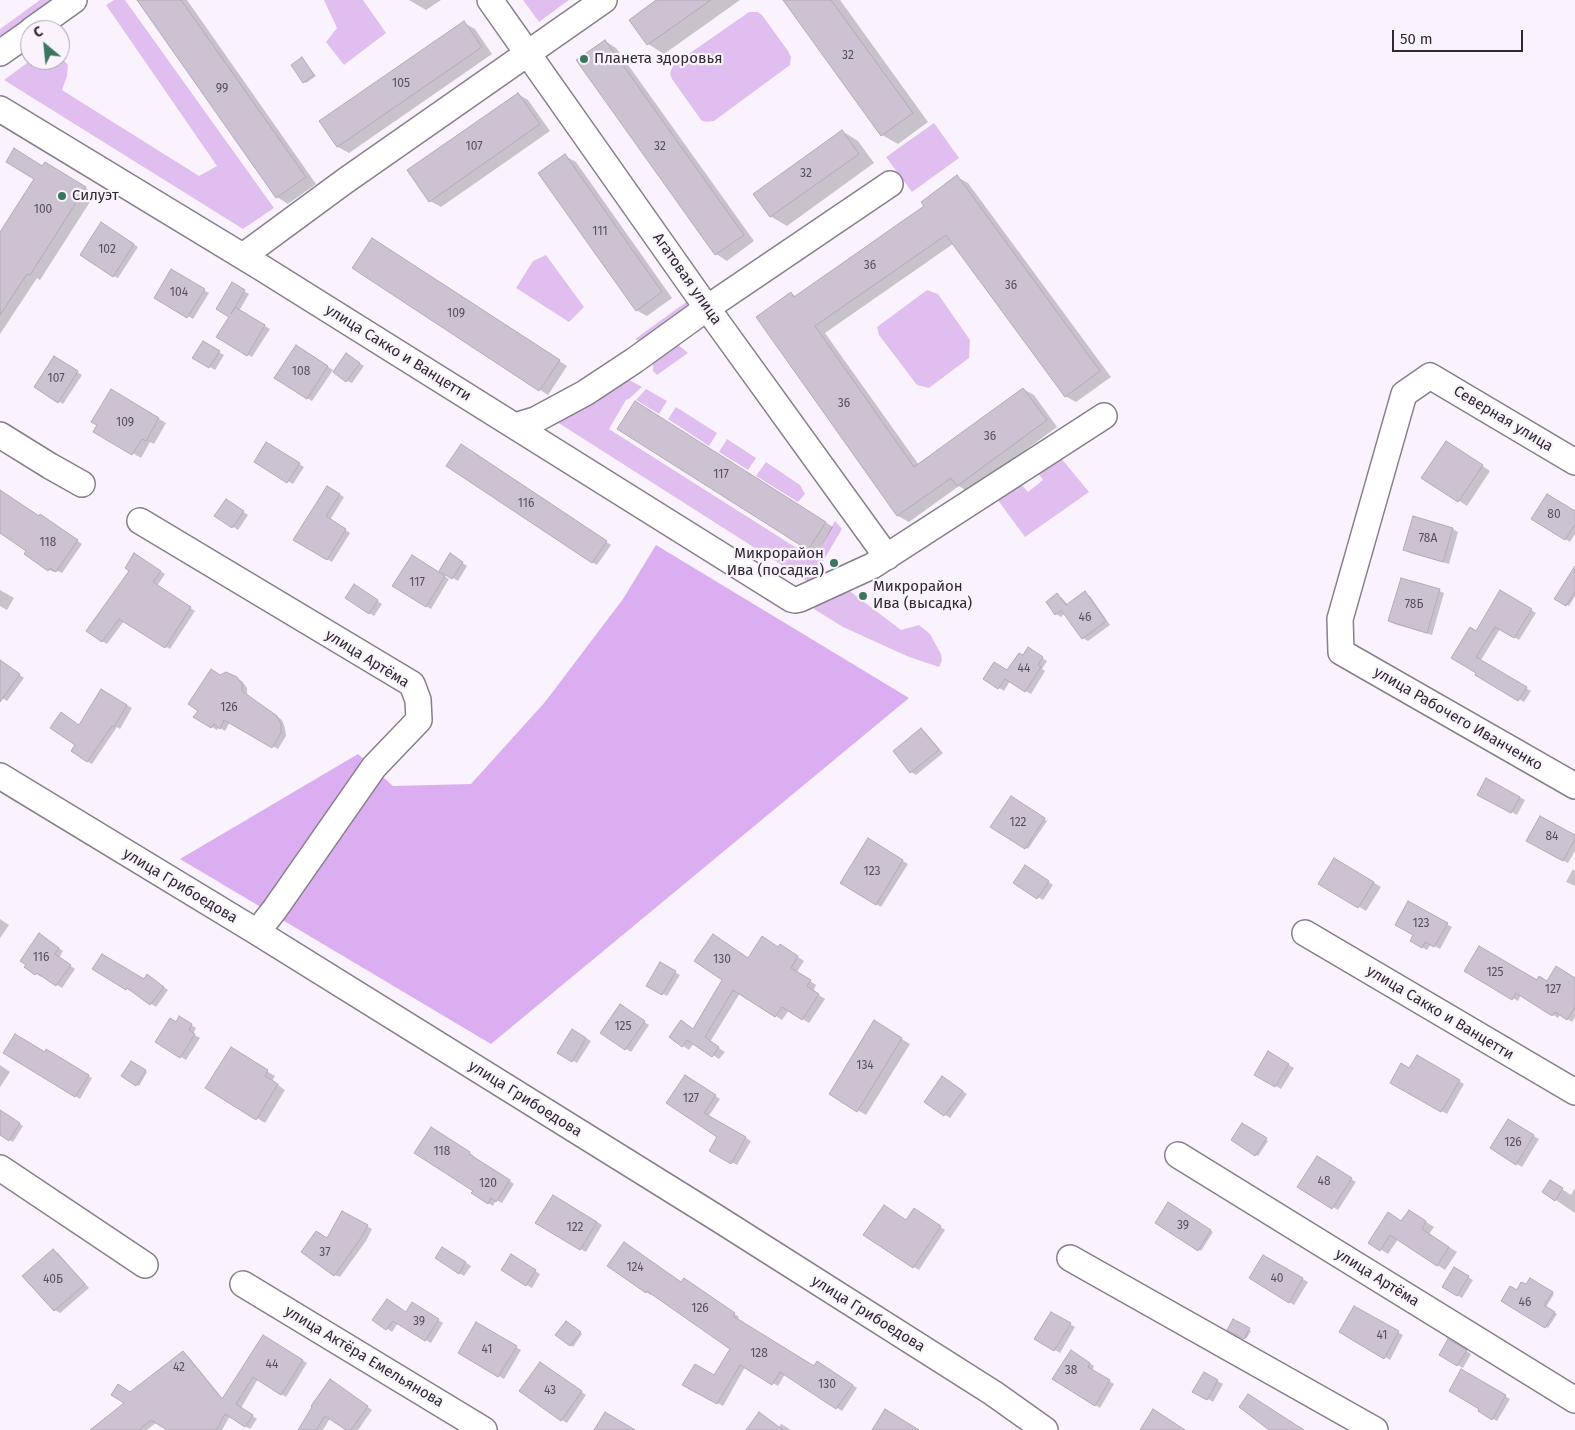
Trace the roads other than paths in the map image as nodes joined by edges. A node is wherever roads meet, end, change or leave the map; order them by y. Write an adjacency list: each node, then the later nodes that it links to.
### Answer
1 (74, 0): 4 (street)
2 (490, 0): 7 (street, Агатовая улица)
3 (604, 0): 7 (street)
4 (46, 20)
5 (20, 39): 6 (street)
6 (0, 53)
7 (528, 54): 10 (street); 11 (street, Агатовая улица)
8 (0, 109): 10 (street, улица Сакко и Ванцетти)
9 (890, 184): 11 (street)
10 (242, 256): 13 (street, улица Сакко и Ванцетти)
11 (707, 308): 13 (street); 18 (street, Агатовая улица)
12 (1104, 416): 18 (street)
13 (515, 426): 18 (street, улица Сакко и Ванцетти)
14 (0, 435): 16 (street)
15 (1575, 462): 19 (street, Северная улица)
16 (82, 484)
17 (140, 521): 22 (street, улица Артёма)
18 (887, 557)
19 (1341, 652): 21 (street, улица Рабочего Иванченко)
20 (0, 776): 22 (street, улица Грибоедова)
21 (1575, 786)
22 (257, 932): 32 (street, улица Грибоедова)
23 (1305, 933): 24 (street, улица Сакко и Ванцетти)
24 (1575, 1092)
25 (1178, 1156): 30 (street, улица Артёма)
26 (0, 1168): 28 (street)
27 (1070, 1258): 33 (street)
28 (145, 1265)
29 (243, 1284): 31 (street, улица Актёра Емельянова)
30 (1575, 1400)
31 (484, 1430)
32 (1045, 1430)
33 (1375, 1430)

